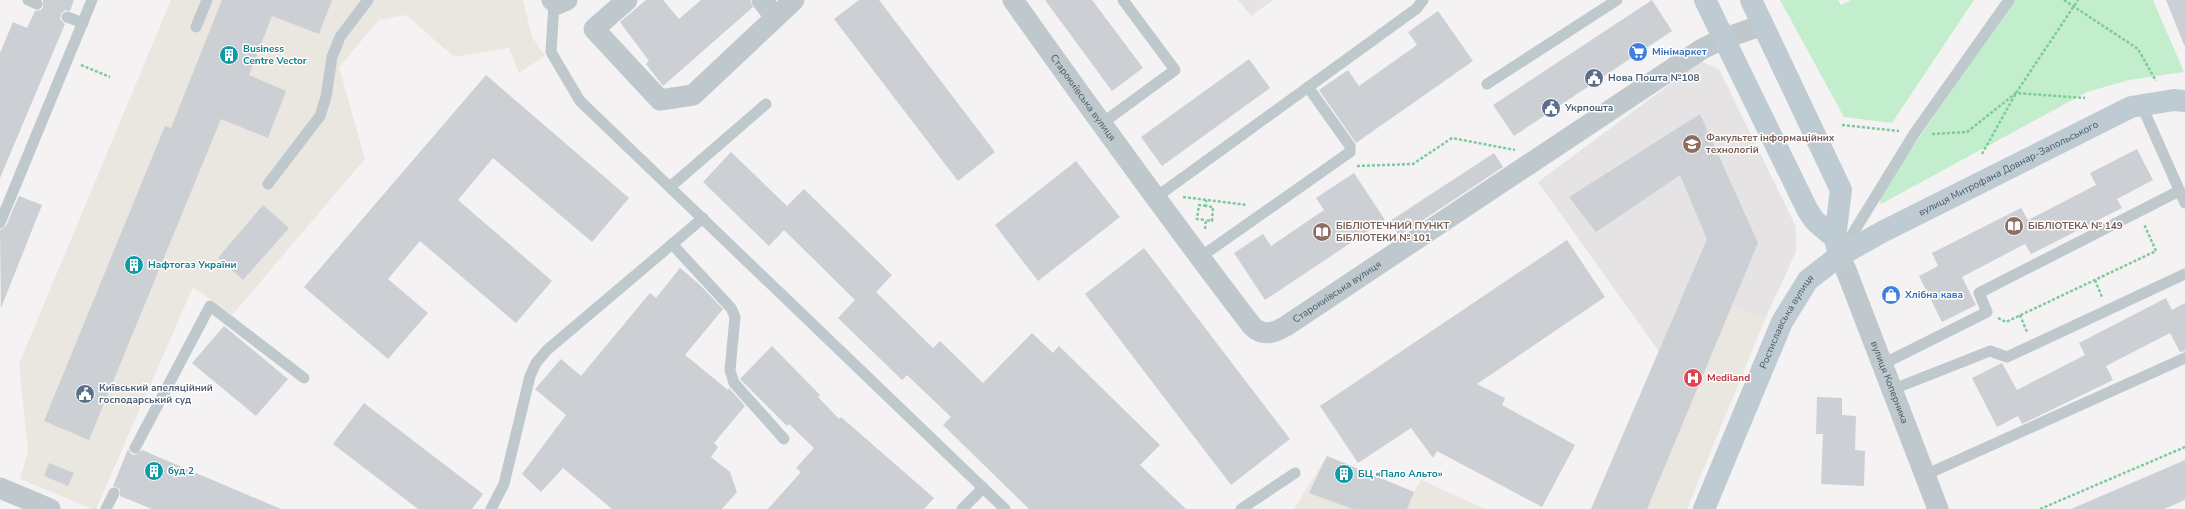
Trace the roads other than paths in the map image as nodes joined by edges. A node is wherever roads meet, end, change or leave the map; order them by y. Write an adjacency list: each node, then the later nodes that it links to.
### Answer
1 (92, 0): 17 (lane)
2 (207, 0): 19 (lane)
3 (368, 0): 27 (lane)
4 (627, 0): 16 (street)
5 (762, 0): 16 (street)
6 (794, 0): 16 (street)
7 (1013, 0): 26 (street, Старокиївська вулиця)
8 (1123, 0): 26 (lane)
9 (1423, 0): 22 (lane)
10 (1617, 0): 21 (lane)
11 (1705, 0): 20 (street)
12 (1750, 0): 18 (street)
13 (2008, 0): 35 (lane)
14 (558, 1): 28 (lane)
15 (67, 17): 17 (lane)
16 (775, 17)
17 (83, 23): 33 (lane)
18 (1763, 25): 20 (street, Старокиївська вулиця); 35 (street)
19 (196, 27)
20 (1725, 38): 35 (street); 36 (street, Старокиївська вулиця)
21 (1487, 84)
22 (1308, 87): 30 (lane); 36 (lane)
23 (2185, 101): 25 (street, вулиця Митрофана Довнар-Запольського)
24 (766, 104): 28 (lane)
25 (2140, 104): 29 (lane); 35 (street, вулиця Митрофана Довнар-Запольського)
26 (1100, 124): 30 (street, Старокиївська вулиця)
27 (268, 184)
28 (670, 187): 32 (lane)
29 (2179, 191): 31 (lane); 39 (lane)
30 (1158, 196): 36 (street, Старокиївська вулиця)
31 (2185, 203)
32 (703, 218): 34 (lane); 47 (lane)
33 (0, 224)
34 (672, 244): 42 (lane); 51 (lane)
35 (1837, 247): 39 (street, вулиця Коперника); 55 (street, Ростиславська вулиця)
36 (1201, 257)
37 (2185, 274): 41 (lane)
38 (2185, 358): 45 (lane)
39 (1881, 365): 41 (street, вулиця Коперника)
40 (304, 378): 43 (lane)
41 (1891, 390): 45 (street, вулиця Коперника)
42 (784, 440)
43 (135, 448)
44 (1295, 473): 54 (lane)
45 (1925, 475): 56 (street, вулиця Коперника)
46 (0, 488): 49 (street)
47 (983, 488): 52 (lane); 53 (lane)
48 (114, 493): 50 (lane)
49 (50, 509)
50 (106, 509)
51 (491, 509)
52 (962, 509)
53 (1005, 509)
54 (1241, 509)
55 (1704, 509)
56 (1938, 509)

